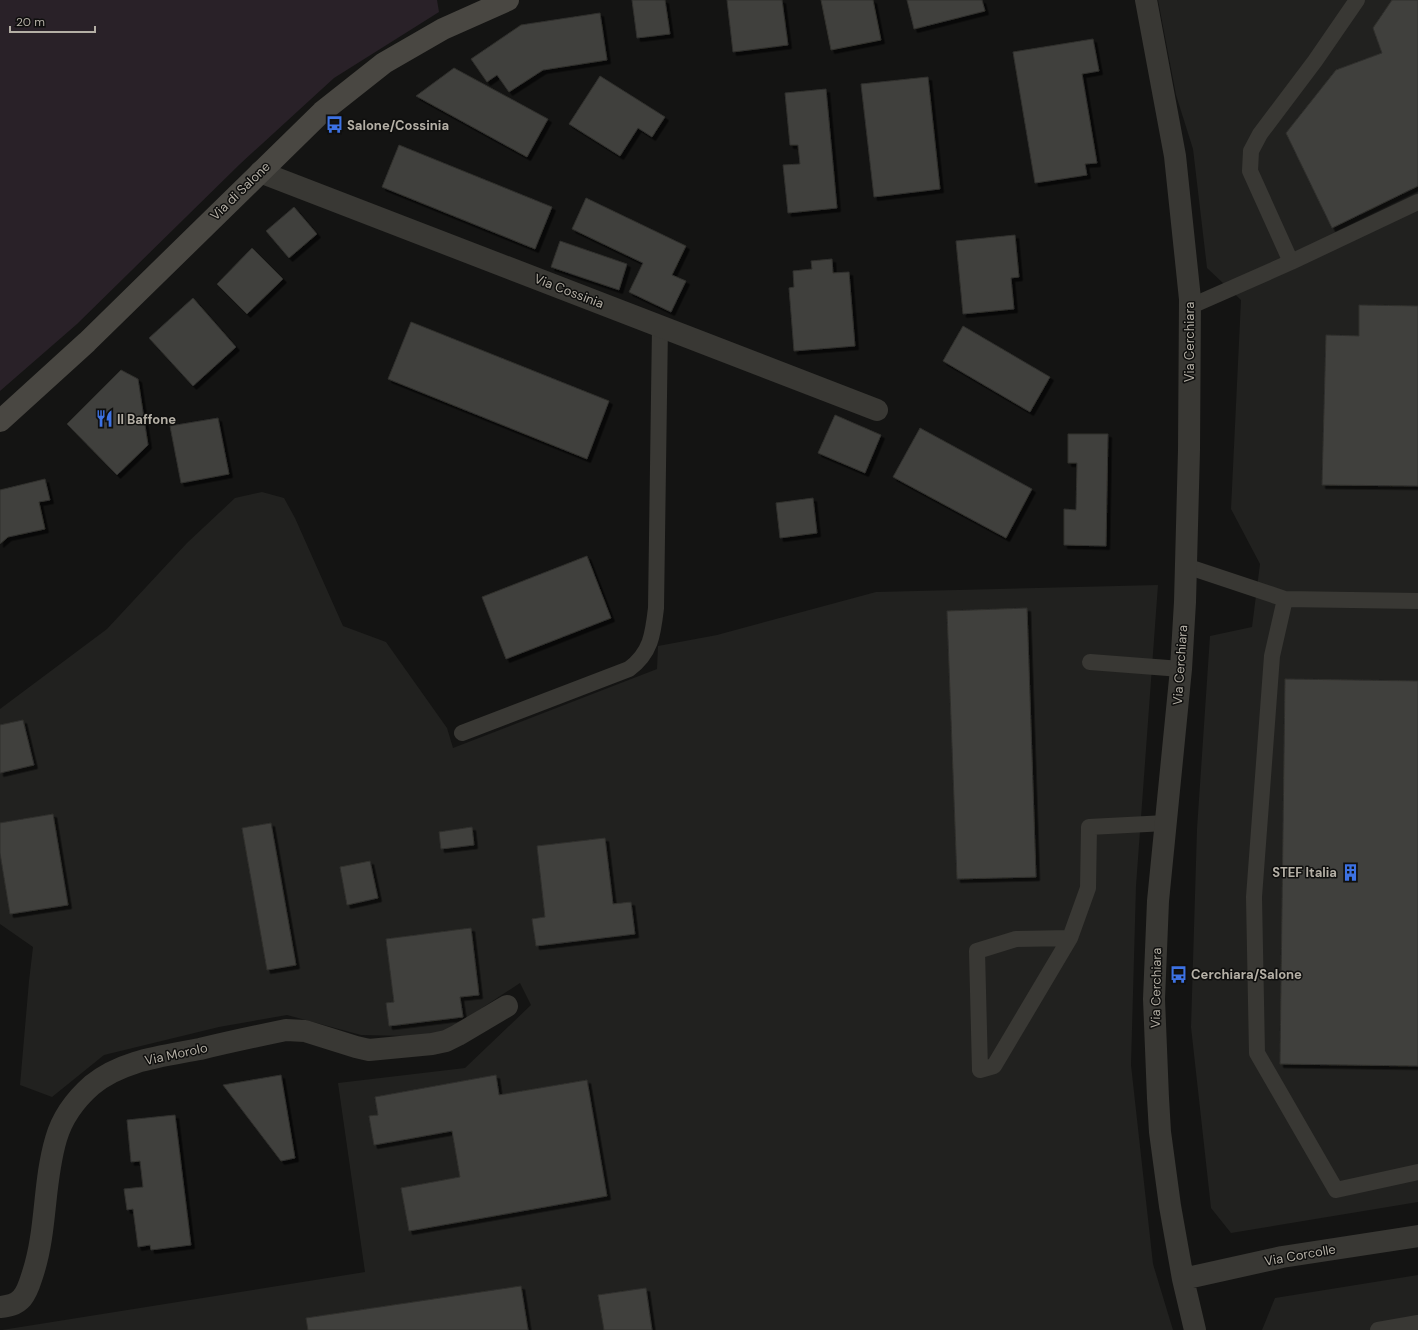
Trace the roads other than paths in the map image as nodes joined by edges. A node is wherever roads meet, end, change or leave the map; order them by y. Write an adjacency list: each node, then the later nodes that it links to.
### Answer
1 (508, 0): 4 (street, Via di Salone)
2 (1146, 0): 7 (street, Via Cerchiara)
3 (1357, 0): 6 (lane)
4 (260, 172): 8 (street, Via Cossinia); 10 (street, Via di Salone)
5 (1418, 202): 6 (lane)
6 (1292, 262): 7 (lane)
7 (1189, 307): 11 (street, Via Cerchiara)
8 (660, 326): 9 (street, Via Cossinia); 16 (lane)
9 (877, 410)
10 (0, 421)
11 (1186, 566): 12 (lane); 15 (street, Via Cerchiara)
12 (1285, 599): 13 (lane); 20 (lane)
13 (1418, 601)
14 (1090, 662): 15 (lane)
15 (1181, 670): 17 (street, Via Cerchiara)
16 (462, 733)
17 (1166, 823): 18 (lane); 22 (street, Via Cerchiara)
18 (1070, 938): 18 (lane)
19 (507, 1006): 23 (street, Via Morolo)
20 (1418, 1172)
21 (1418, 1236): 22 (street, Via Corcolle)
22 (1183, 1279): 25 (street, Via Cerchiara)
23 (0, 1307)
24 (1418, 1323): 26 (lane)
25 (1195, 1330)
26 (1378, 1330)

